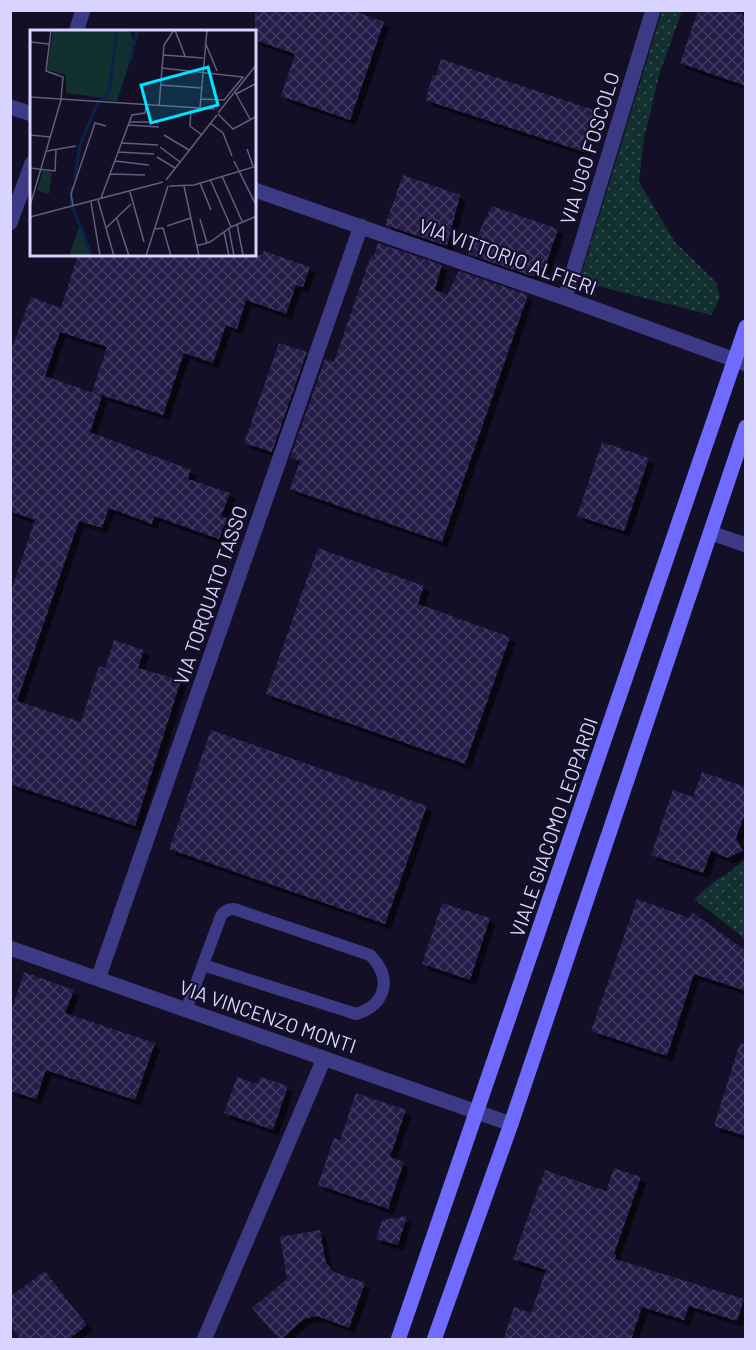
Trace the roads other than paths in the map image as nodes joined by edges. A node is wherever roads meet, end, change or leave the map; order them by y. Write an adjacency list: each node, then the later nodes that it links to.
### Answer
1 (83, 10): 3 (street)
2 (654, 10): 10 (street, VIA UGO FOSCOLO)
3 (77, 30)
4 (10, 107): 5 (street)
5 (30, 113)
6 (30, 169): 8 (street)
7 (256, 190): 9 (street, VIA VITTORIO ALFIERI)
8 (10, 223)
9 (361, 226): 10 (street, VIA VITTORIO ALFIERI); 18 (street, VIA TORQUATO TASSO)
10 (565, 298): 12 (street, VIA VITTORIO ALFIERI)
11 (746, 327): 12 (main road, VIALE GIACOMO LEOPARDI)
12 (740, 362): 21 (main road, VIALE GIACOMO LEOPARDI)
13 (746, 427): 14 (main road)
14 (711, 533): 15 (street); 22 (main road)
15 (746, 545)
16 (10, 948): 18 (street, VIA VINCENZO MONTI)
17 (203, 965): 17 (lane); 19 (lane)
18 (99, 979): 19 (street, VIA VINCENZO MONTI)
19 (186, 1010): 20 (street, VIA VINCENZO MONTI)
20 (323, 1058): 21 (street, VIA VINCENZO MONTI); 23 (street)
21 (477, 1112): 22 (street, VIA VINCENZO MONTI); 24 (main road, VIALE GIACOMO LEOPARDI)
22 (511, 1124): 25 (main road)
23 (204, 1340)
24 (398, 1340)
25 (434, 1340)

